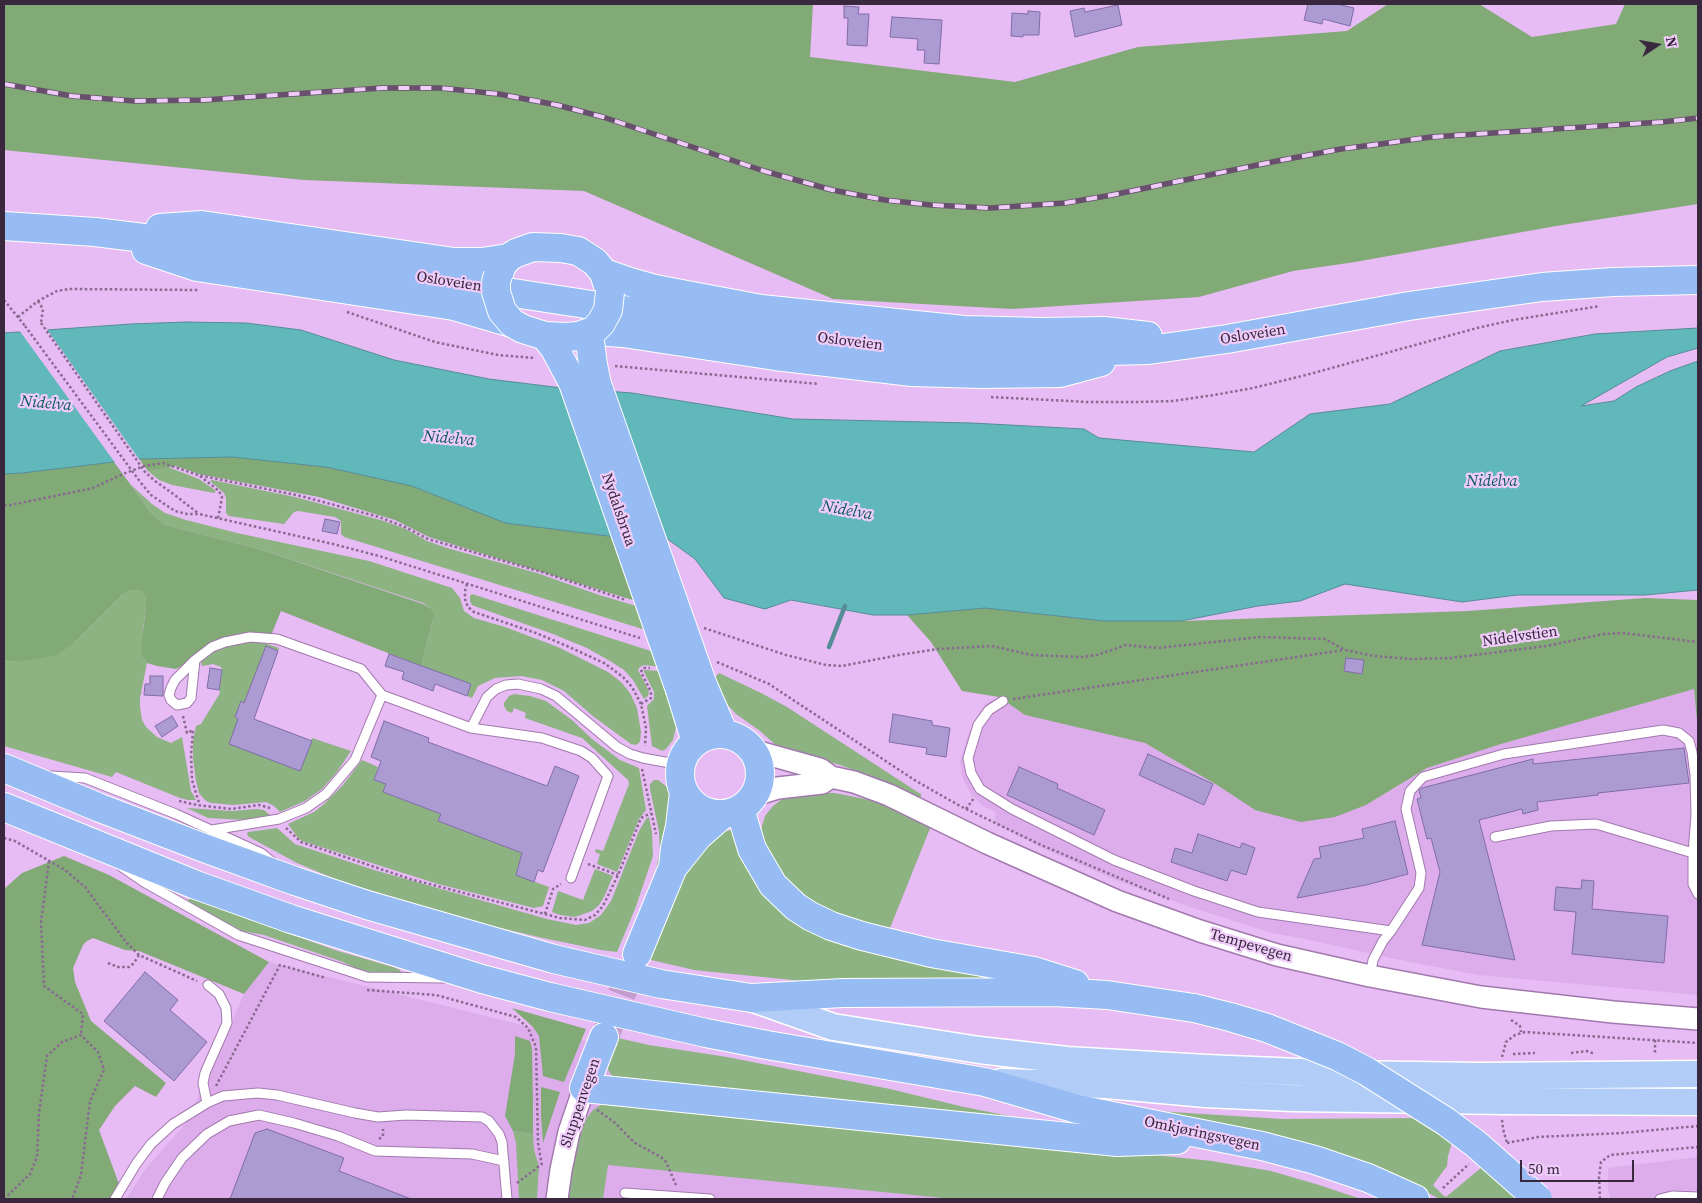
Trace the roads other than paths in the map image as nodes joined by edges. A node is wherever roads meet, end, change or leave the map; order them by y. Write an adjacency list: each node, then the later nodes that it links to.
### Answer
1 (4, 226): 2 (highway, Osloveien)
2 (95, 232): 3 (highway); 6 (highway); 10 (highway, Osloveien)
3 (503, 267): 5 (highway); 6 (highway, bridge)
4 (1698, 280): 9 (highway, Osloveien)
5 (607, 282): 7 (highway, bridge); 9 (highway)
6 (512, 322): 8 (highway, bridge)
7 (591, 332): 8 (highway, bridge); 10 (highway); 12 (highway, Nydalsbrua, bridge)
8 (545, 336): 12 (highway, Nydalsbrua, bridge)
9 (1207, 342): 10 (highway, Osloveien)
10 (1149, 350)
11 (196, 660): 11 (lane); 13 (lane)
12 (691, 686): 16 (highway); 17 (highway)
13 (382, 695): 15 (lane); 25 (lane)
14 (1002, 701): 32 (lane)
15 (471, 728): 19 (lane); 29 (lane)
16 (724, 734): 17 (highway); 18 (highway)
17 (696, 742): 19 (highway)
18 (752, 750): 21 (street, Tempevegen); 23 (highway)
19 (681, 765): 22 (highway)
20 (11, 771): 25 (lane); 30 (highway)
21 (831, 777): 23 (street); 34 (street, Tempevegen)
22 (684, 792): 23 (highway); 28 (highway)
23 (739, 806): 28 (highway); 36 (highway)
24 (4, 807): 41 (highway, Omkjøringsvegen)
25 (211, 830): 30 (lane)
26 (1495, 836): 27 (lane)
27 (1693, 853): 31 (lane); 32 (lane)
28 (673, 867): 33 (highway)
29 (571, 878)
30 (295, 881): 37 (highway)
31 (1698, 894)
32 (1391, 931): 34 (lane)
33 (637, 954)
34 (1370, 976): 38 (street, Tempevegen)
35 (208, 985): 44 (lane)
36 (1107, 995): 37 (highway); 55 (highway, bridge)
37 (751, 998): 40 (main road)
38 (1698, 1019)
39 (604, 1037): 42 (highway, Sluppenvegen)
40 (1698, 1074)
41 (985, 1082): 43 (main road); 45 (highway, Omkjøringsvegen)
42 (584, 1088): 45 (highway); 52 (street, Sluppenvegen)
43 (1698, 1102)
44 (207, 1103): 46 (lane); 49 (lane)
45 (1224, 1138): 54 (highway, Omkjøringsvegen)
46 (504, 1161): 50 (lane); 51 (lane)
47 (625, 1193): 53 (lane)
48 (1698, 1197): 56 (lane)
49 (115, 1199)
50 (157, 1199)
51 (507, 1199)
52 (557, 1199)
53 (710, 1199)
54 (1415, 1199)
55 (1538, 1199)
56 (1660, 1199)

